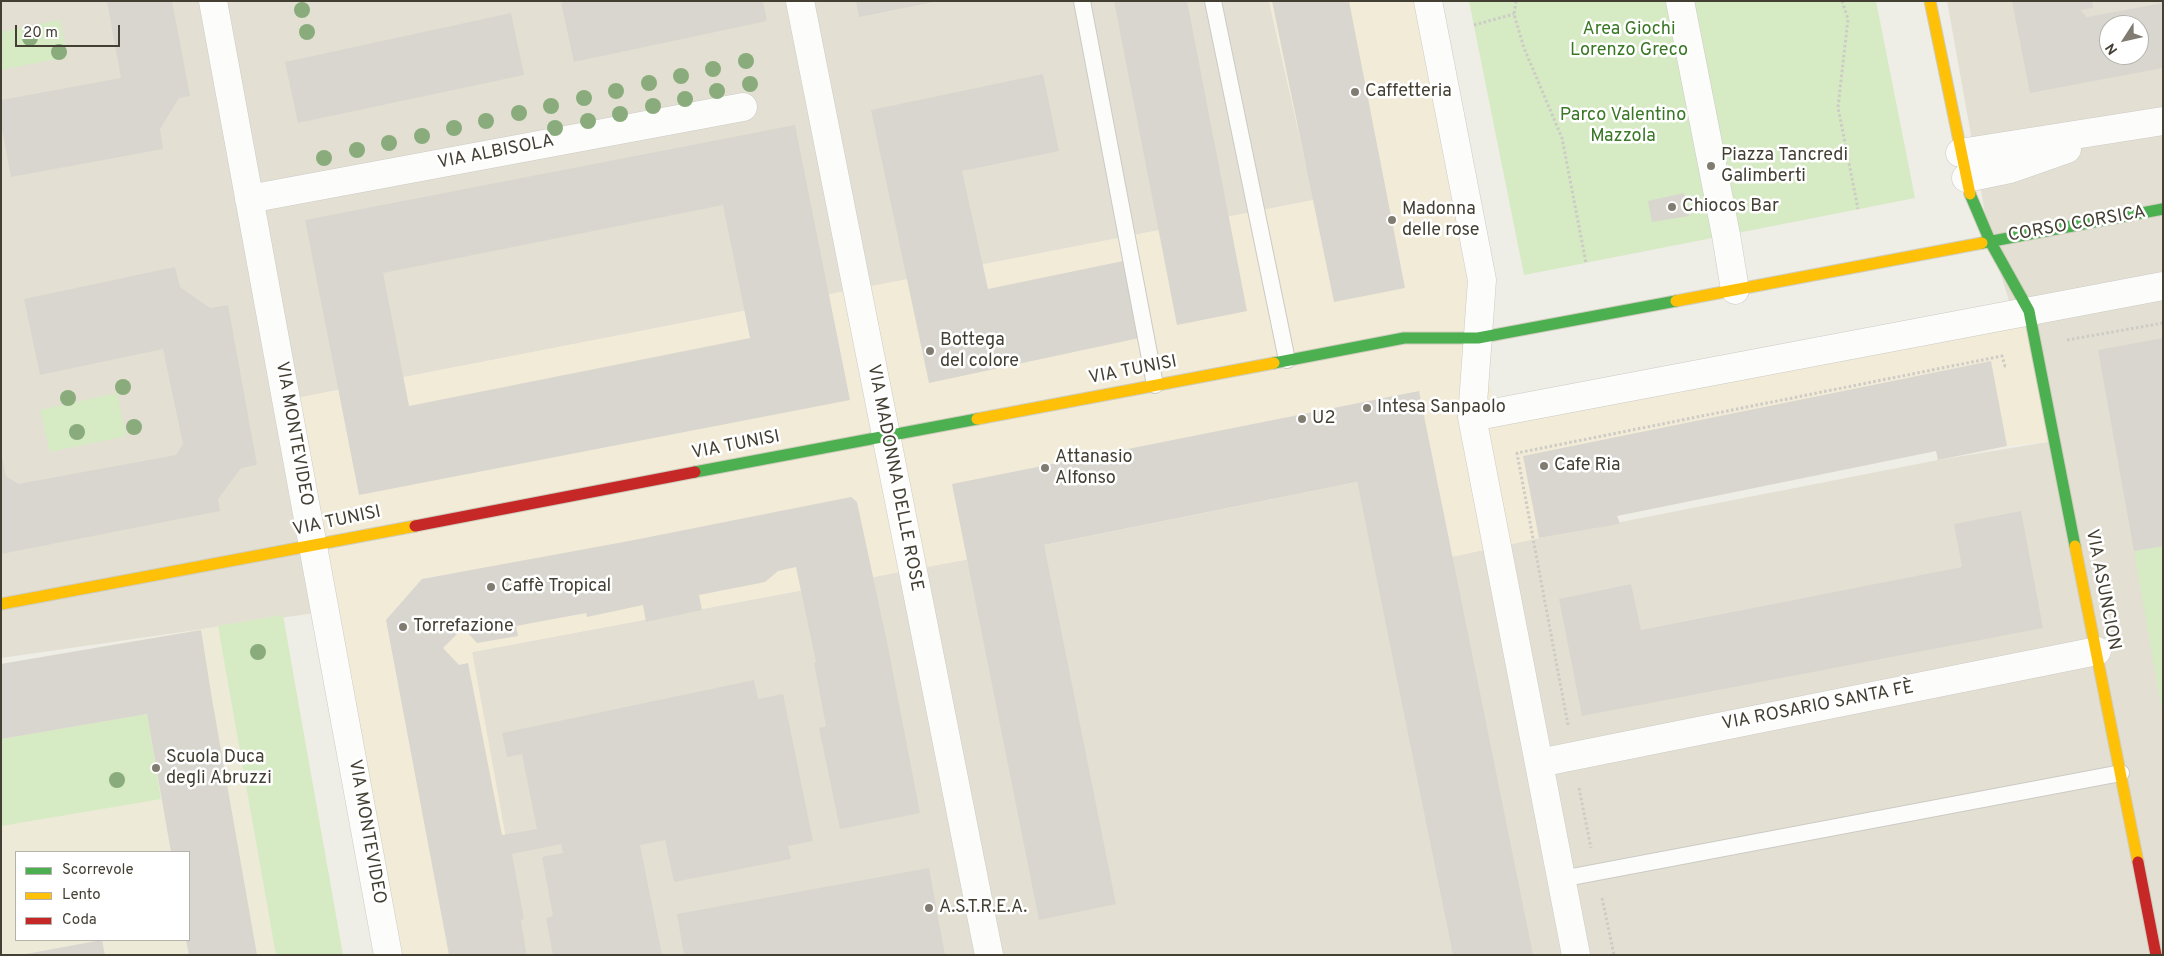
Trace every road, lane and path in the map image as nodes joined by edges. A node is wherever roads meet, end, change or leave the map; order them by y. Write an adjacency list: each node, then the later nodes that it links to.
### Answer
1 (213, 1): 15 (street, VIA MONTEVIDEO)
2 (800, 1): 29 (street, VIA MADONNA DELLE ROSE)
3 (1082, 1): 27 (lane)
4 (1213, 1): 25 (lane)
5 (1428, 1): 24 (street)
6 (1516, 1): 10 (path)
7 (1680, 1): 21 (street)
8 (1842, 1): 16 (path)
9 (1930, 1): 14 (street)
10 (1514, 14): 11 (path); 19 (path)
11 (1474, 25)
12 (743, 107): 15 (street, VIA ALBISOLA)
13 (2163, 121): 14 (street)
14 (1963, 166): 18 (street, VIA ASUNCION)
15 (249, 199): 30 (street, VIA MONTEVIDEO)
16 (1858, 209)
17 (2163, 209): 18 (street, CORSO CORSICA)
18 (1990, 241): 21 (street); 22 (street, VIA ASUNCION)
19 (1586, 263)
20 (2163, 286): 22 (street)
21 (1735, 290): 24 (street)
22 (2029, 311): 26 (street, VIA ASUNCION); 28 (street)
23 (2163, 323): 26 (path)
24 (1478, 338): 25 (street, VIA TUNISI); 28 (street)
25 (1287, 360): 27 (street, VIA TUNISI)
26 (2039, 360): 32 (street, VIA ASUNCION); 33 (path)
27 (1155, 385): 29 (street, VIA TUNISI)
28 (1472, 418): 34 (street)
29 (886, 436): 30 (street, VIA TUNISI); 39 (street, VIA MADONNA DELLE ROSE)
30 (313, 545): 31 (street, VIA TUNISI); 38 (street, VIA MONTEVIDEO)
31 (1, 604)
32 (2096, 652): 33 (street, VIA ROSARIO SANTA FÈ); 35 (street, VIA ASUNCION)
33 (1573, 756): 34 (street, VIA ROSARIO SANTA FÈ); 36 (path)
34 (1539, 763): 37 (street)
35 (2121, 773): 36 (lane); 42 (street, VIA ASUNCION)
36 (1596, 872): 37 (lane); 41 (path)
37 (1561, 879): 40 (street)
38 (388, 955)
39 (989, 955)
40 (1576, 955)
41 (1614, 955)
42 (2156, 955)

